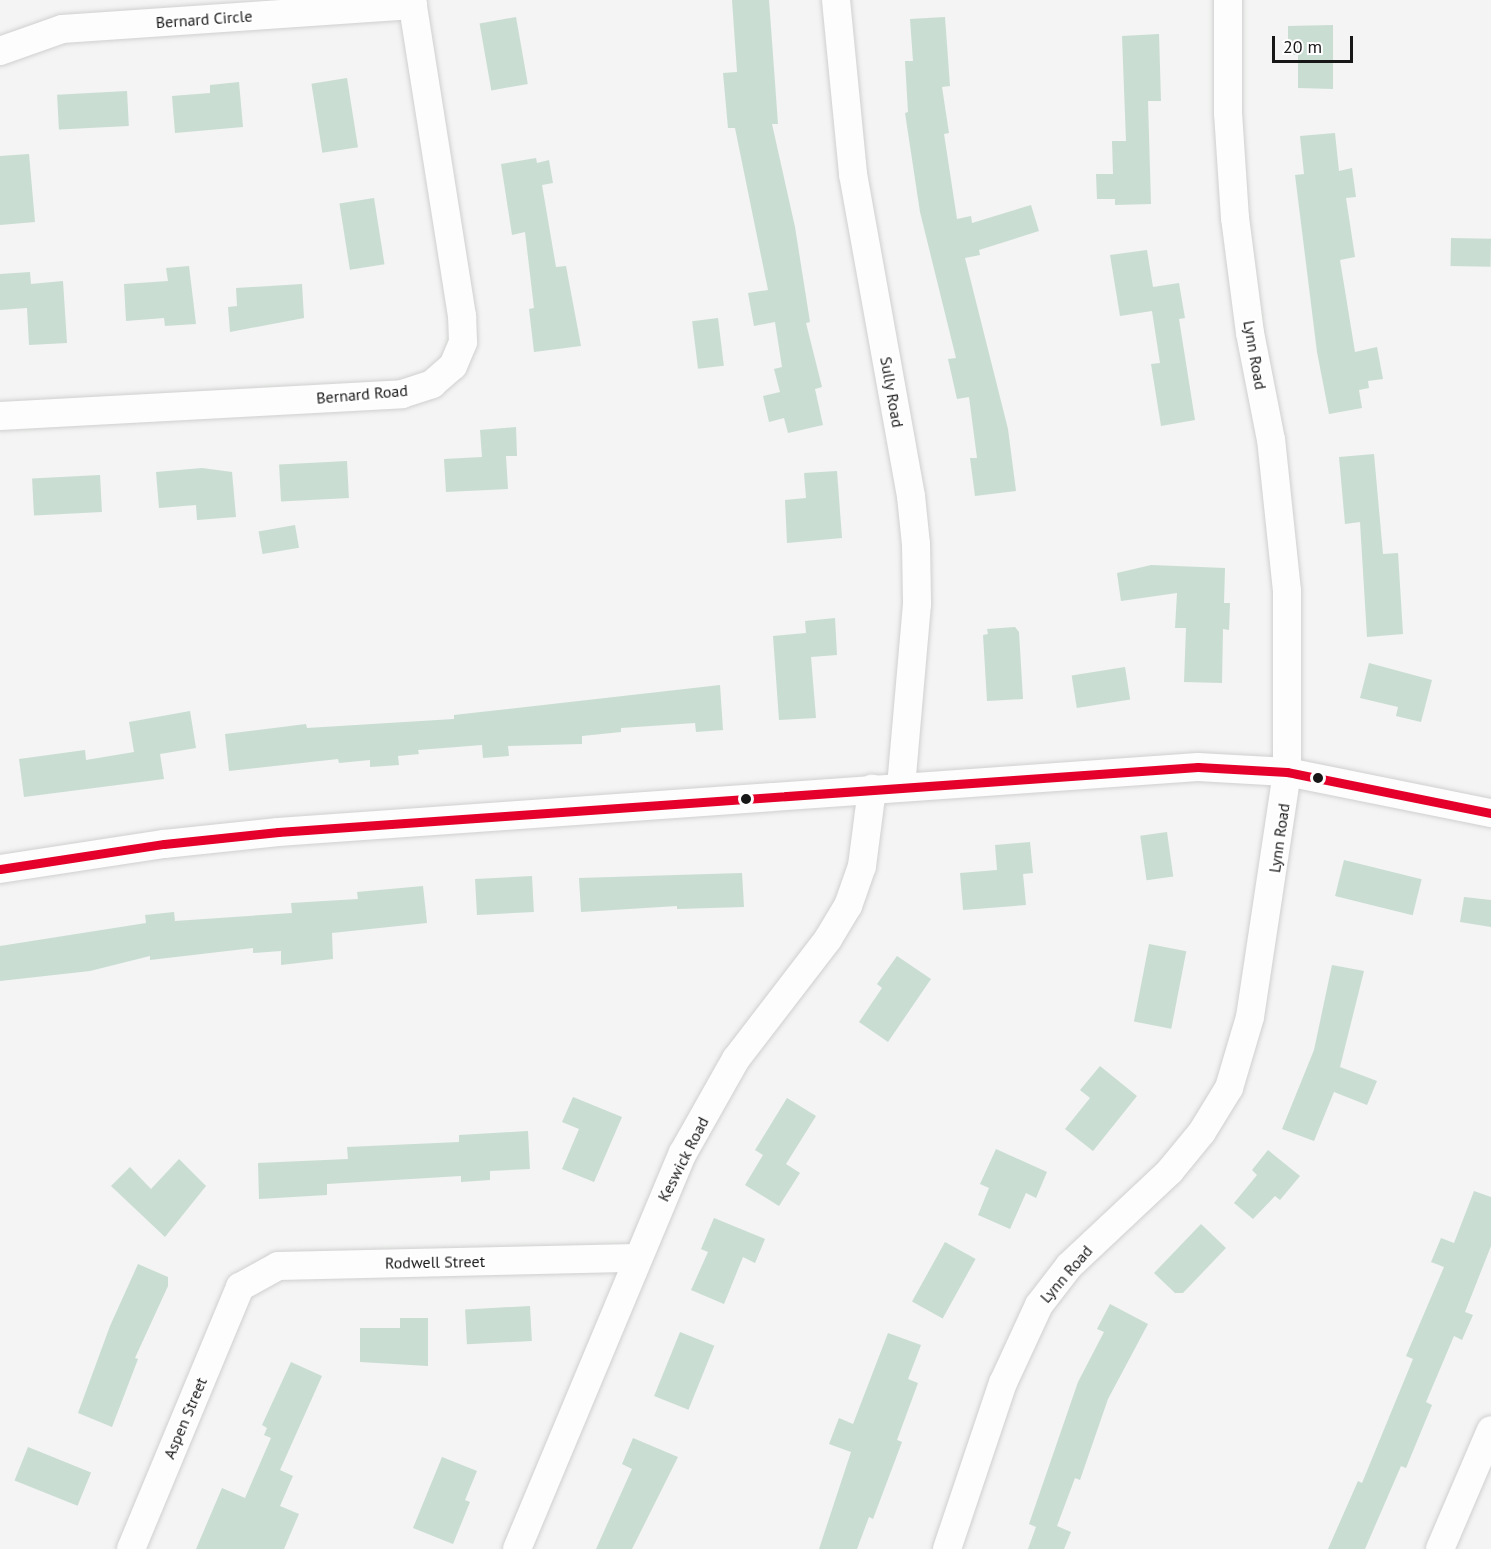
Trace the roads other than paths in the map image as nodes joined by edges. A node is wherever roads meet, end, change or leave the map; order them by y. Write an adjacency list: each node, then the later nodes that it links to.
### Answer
1 (836, 0): 7 (street, Sully Road)
2 (1228, 0): 6 (street, Lynn Road)
3 (413, 2): 4 (street, Bernard Circle); 5 (street, Bernard Road)
4 (0, 51)
5 (0, 416)
6 (1287, 772): 7 (street); 9 (street); 16 (street, Lynn Road)
7 (901, 786): 8 (street)
8 (873, 789): 10 (street); 11 (street, Keswick Road)
9 (1491, 813)
10 (0, 869)
11 (636, 1258): 12 (street, Rodwell Street); 15 (street, Keswick Road)
12 (240, 1287): 14 (street, Aspen Street)
13 (1491, 1430): 17 (street)
14 (131, 1549)
15 (518, 1549)
16 (947, 1549)
17 (1440, 1549)

